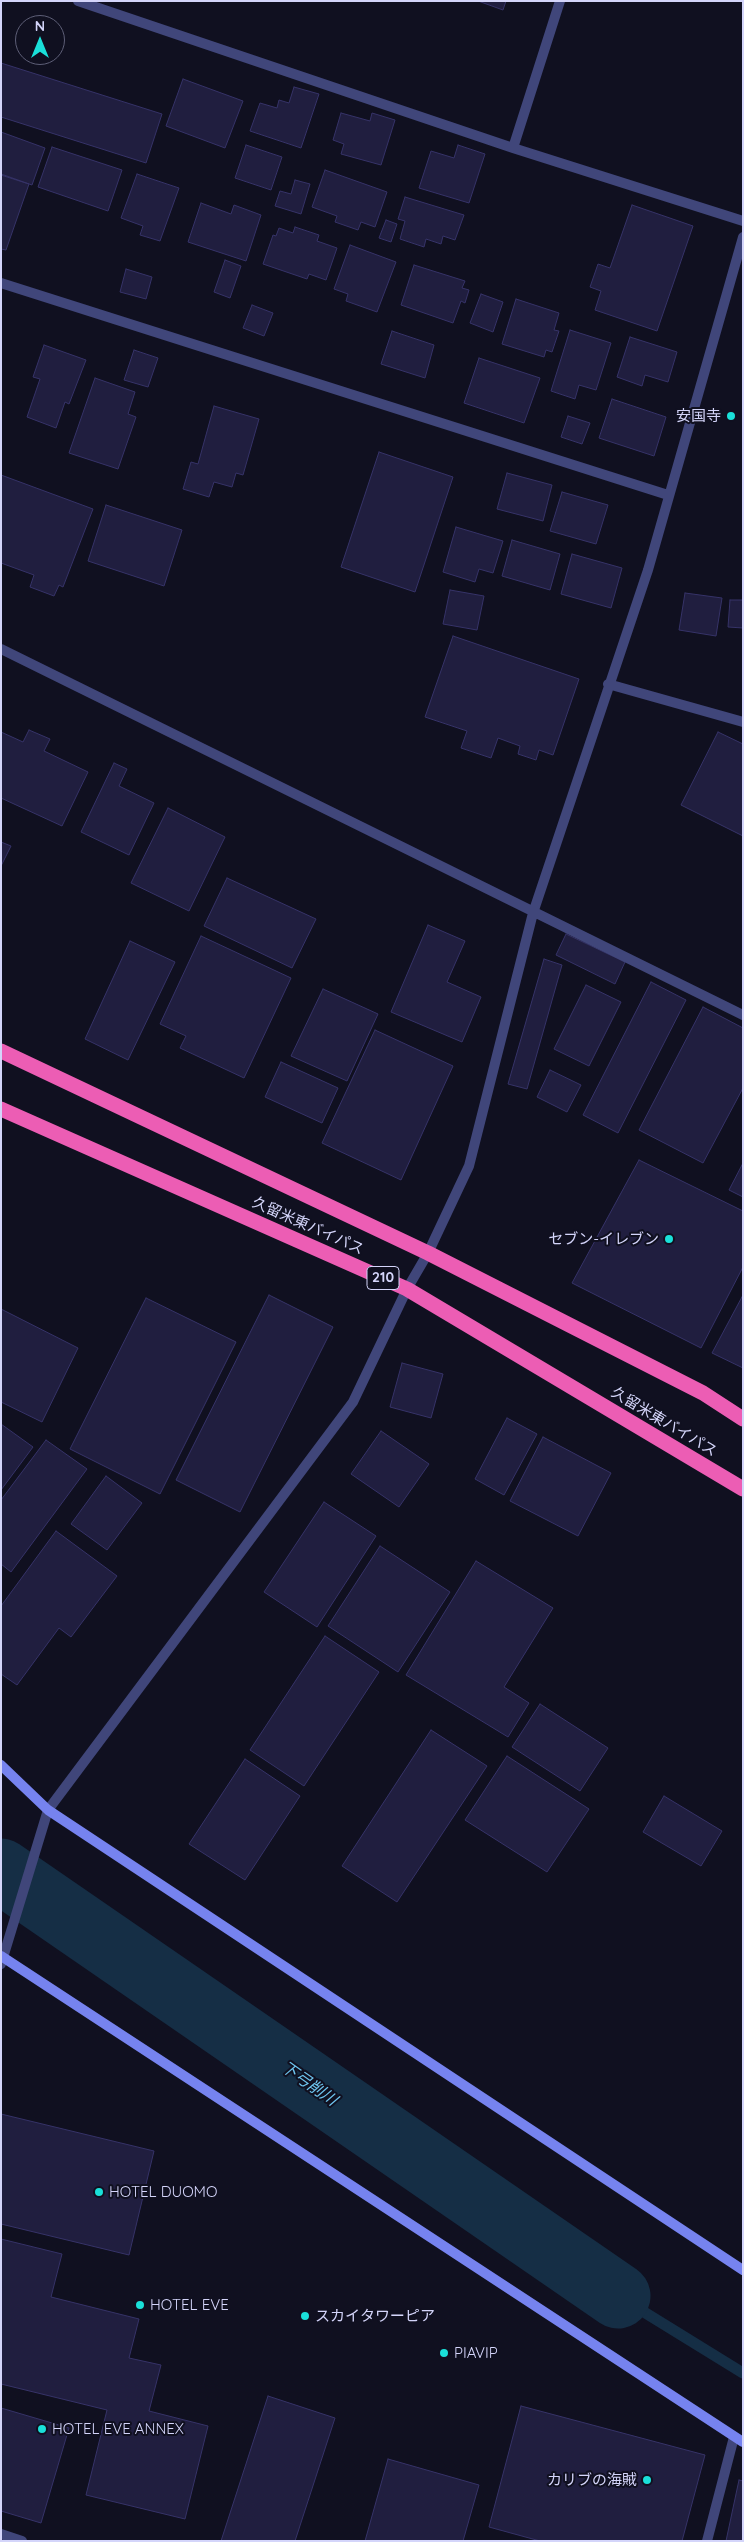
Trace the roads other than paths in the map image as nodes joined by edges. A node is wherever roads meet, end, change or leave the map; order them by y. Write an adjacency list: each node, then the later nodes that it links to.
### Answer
1 (78, 1): 3 (street)
2 (560, 1): 3 (street)
3 (513, 148): 4 (street)
4 (743, 221)
5 (743, 237): 7 (street)
6 (1, 283): 7 (street)
7 (668, 495): 9 (street)
8 (1, 650): 11 (street)
9 (608, 684): 10 (street); 11 (street)
10 (743, 722)
11 (534, 913): 12 (street); 15 (street)
12 (743, 1015)
13 (1, 1051): 15 (highway, 久留米東バイパス)
14 (1, 1109): 16 (highway, 久留米東バイパス / 210)
15 (428, 1253): 16 (street); 17 (highway, 久留米東バイパス)
16 (407, 1288): 18 (highway, 久留米東バイパス / 210); 20 (street)
17 (743, 1419)
18 (743, 1489)
19 (1, 1766): 20 (street)
20 (48, 1810): 21 (street); 22 (street)
21 (2, 1959): 23 (street)
22 (743, 2270)
23 (738, 2439): 26 (street)
24 (1, 2534): 25 (street)
25 (22, 2541)
26 (707, 2541)

